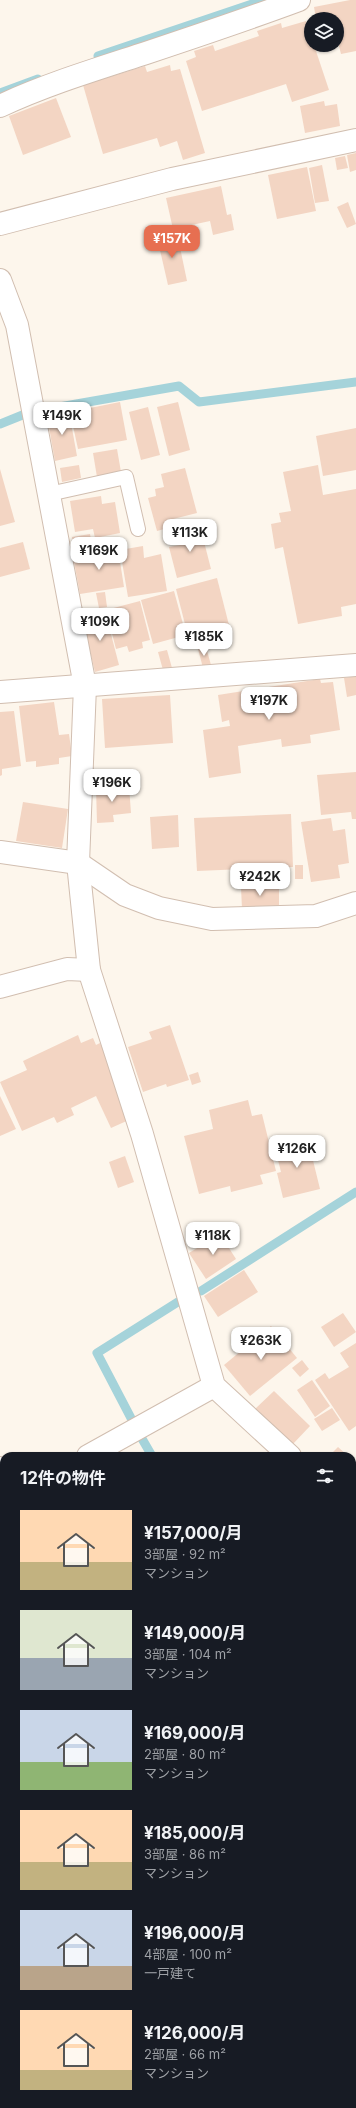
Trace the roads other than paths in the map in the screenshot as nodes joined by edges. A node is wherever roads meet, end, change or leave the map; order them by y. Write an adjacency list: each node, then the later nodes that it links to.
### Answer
1 (299, 0): 2 (street)
2 (0, 106)
3 (356, 140): 4 (street)
4 (0, 224)
5 (0, 280): 6 (street)
6 (49, 494): 7 (lane); 9 (street)
7 (138, 529)
8 (356, 665): 9 (street)
9 (85, 686): 10 (street); 12 (street)
10 (0, 692)
11 (0, 852): 12 (street)
12 (78, 863): 13 (street); 14 (street)
13 (356, 903)
14 (89, 970): 15 (street); 16 (street)
15 (0, 987)
16 (214, 1386): 17 (street); 18 (street)
17 (95, 1452)
18 (286, 1452)

